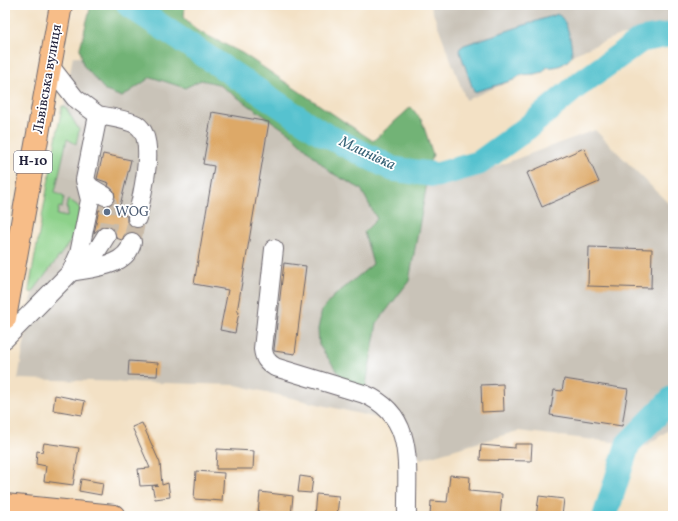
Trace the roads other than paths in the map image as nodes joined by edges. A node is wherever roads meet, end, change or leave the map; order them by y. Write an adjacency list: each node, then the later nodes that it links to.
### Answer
1 (61, 5): 2 (main road, Львівська вулиця / Н-10)
2 (50, 66): 3 (lane); 11 (main road, Львівська вулиця / Н-10)
3 (98, 114): 4 (lane); 6 (lane)
4 (85, 180): 5 (lane); 10 (lane)
5 (105, 196)
6 (137, 218)
7 (106, 236): 10 (lane)
8 (132, 242): 10 (lane)
9 (274, 249): 15 (lane)
10 (70, 272): 12 (lane)
11 (5, 318)
12 (5, 339)
13 (5, 505): 14 (main road)
14 (114, 516)
15 (407, 516)

